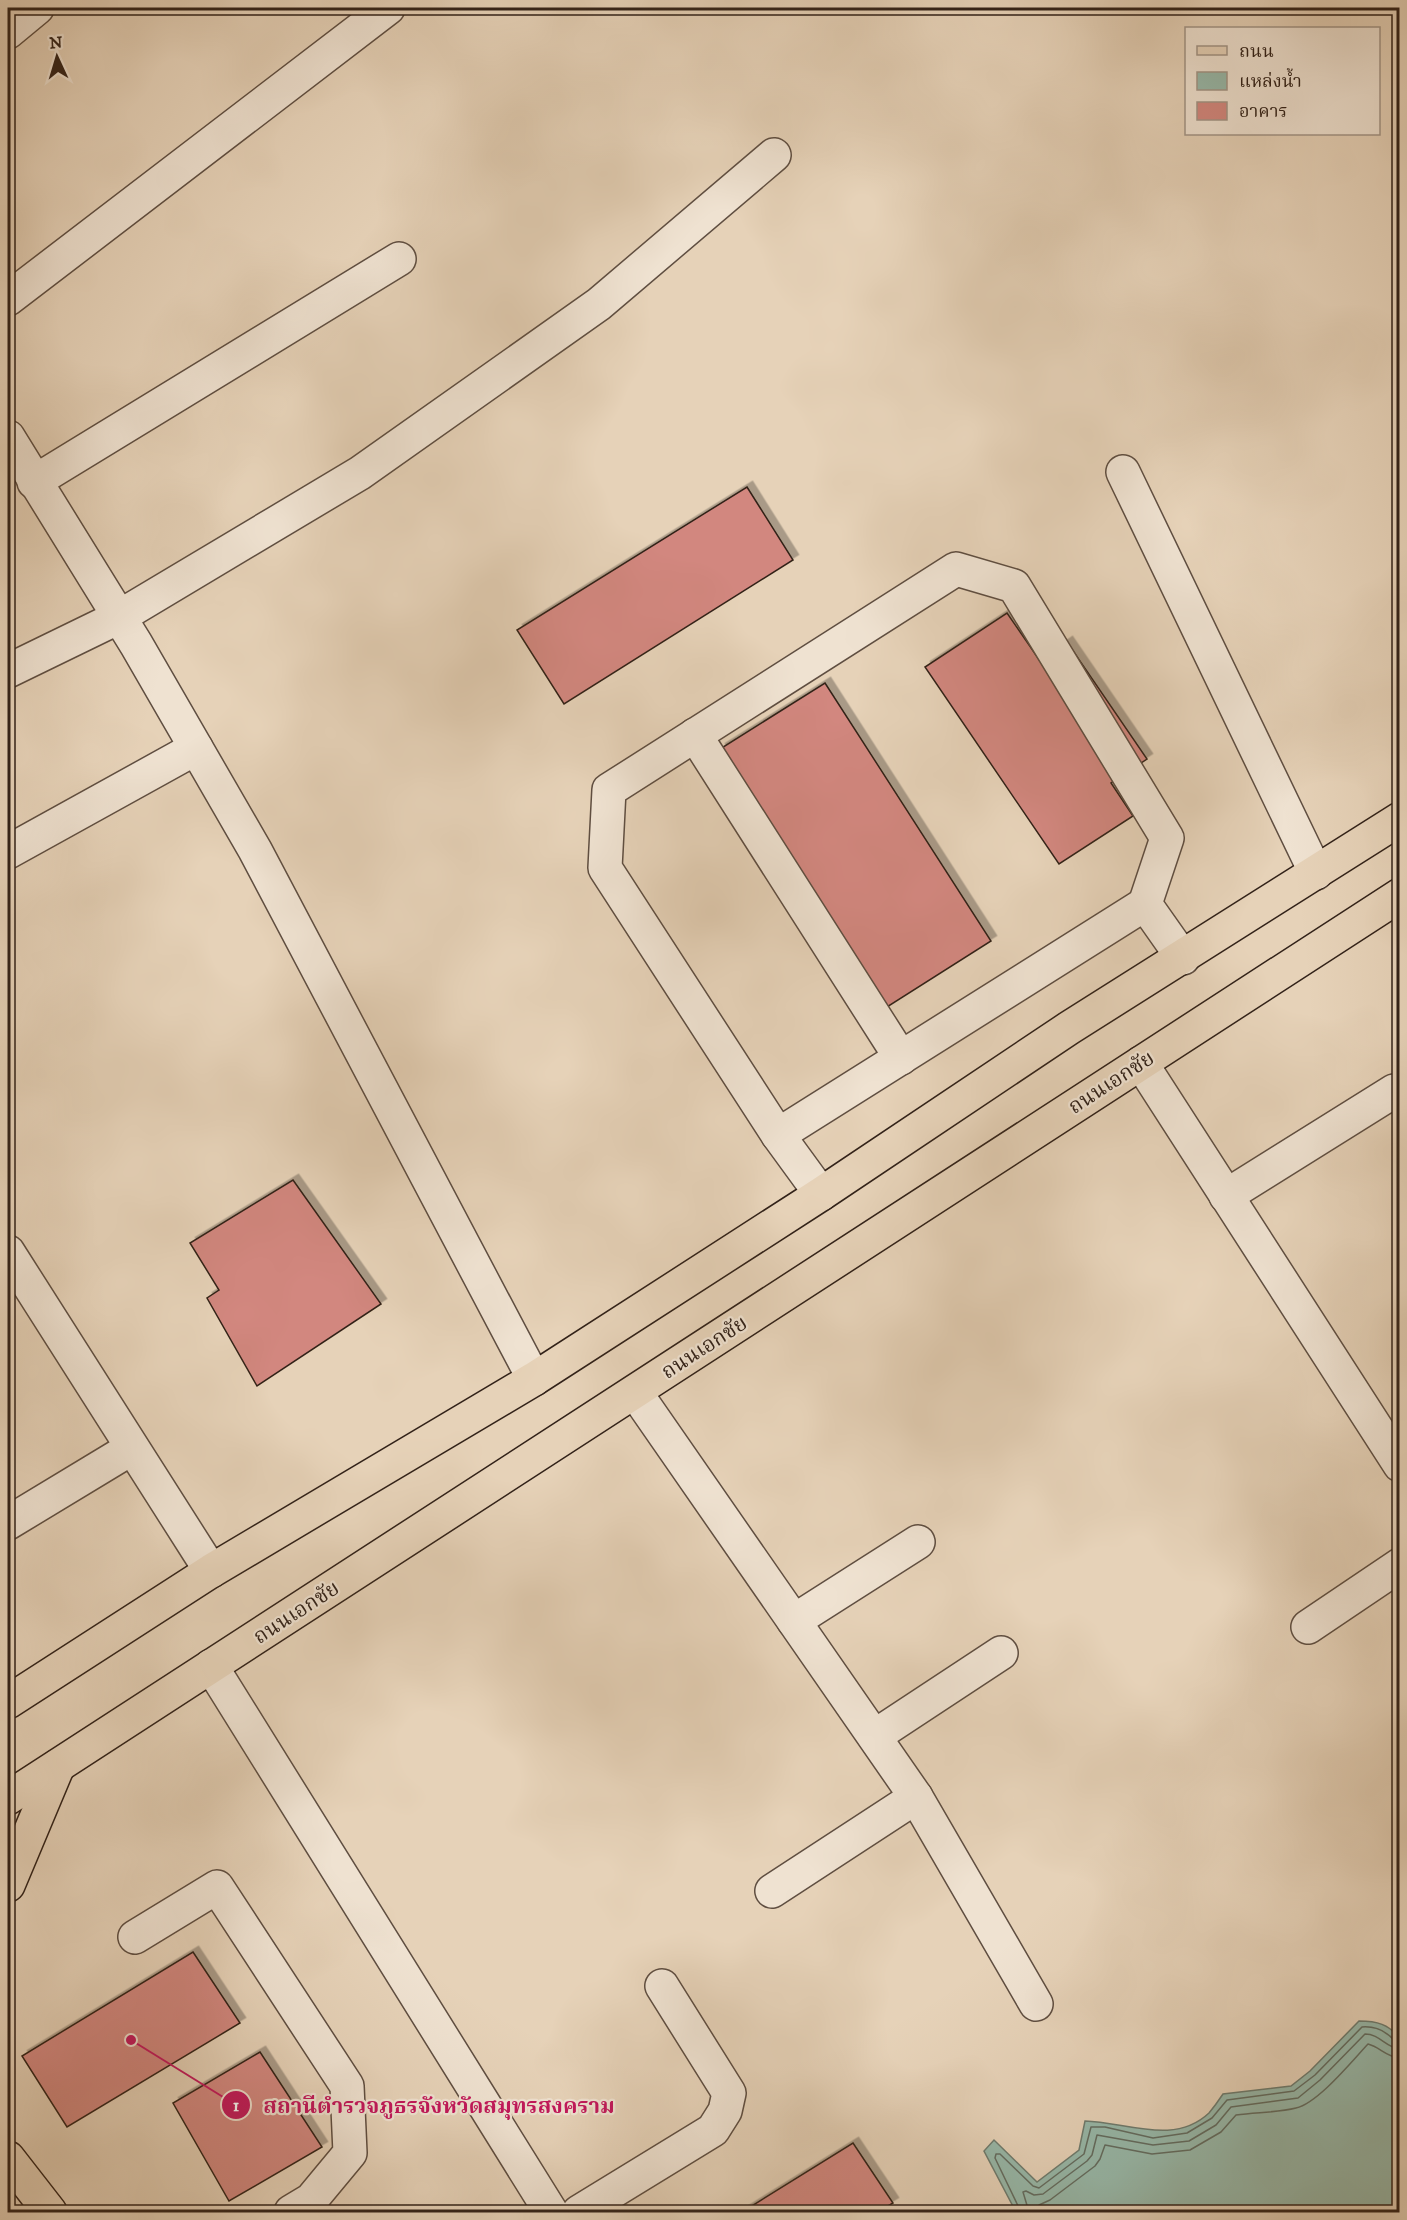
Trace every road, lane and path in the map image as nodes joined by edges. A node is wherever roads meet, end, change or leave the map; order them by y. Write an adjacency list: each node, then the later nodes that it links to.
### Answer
1 (37, 8): 3 (street)
2 (388, 8): 6 (street)
3 (8, 32)
4 (774, 155): 10 (street)
5 (399, 259): 9 (street)
6 (8, 299)
7 (8, 437): 9 (street)
8 (1123, 472): 16 (street)
9 (34, 482): 10 (street)
10 (119, 617): 11 (street); 13 (street)
11 (8, 671)
12 (695, 735): 18 (street); 20 (street); 23 (street)
13 (196, 747): 15 (street); 27 (street)
14 (1400, 819): 16 (main road)
15 (8, 852)
16 (1316, 873): 19 (main road)
17 (1400, 895): 21 (main road, ถนนเอกชัย)
18 (1145, 904): 19 (street); 20 (street)
19 (1183, 958): 24 (main road)
20 (901, 1058): 23 (street)
21 (1141, 1063): 25 (street); 28 (main road, ถนนเอกชัย)
22 (1394, 1091): 25 (street)
23 (778, 1135): 24 (street)
24 (820, 1194): 27 (main road)
25 (1226, 1196): 30 (street)
26 (8, 1252): 29 (street)
27 (534, 1379): 34 (main road)
28 (635, 1392): 35 (street); 39 (main road, ถนนเอกชัย)
29 (132, 1448): 31 (street); 34 (street)
30 (1400, 1465)
31 (8, 1523)
32 (918, 1542): 35 (street)
33 (1400, 1565): 36 (street)
34 (211, 1571): 38 (main road)
35 (794, 1621): 42 (street)
36 (1308, 1627)
37 (1001, 1653): 42 (street)
38 (63, 1666): 40 (main road); 41 (main road)
39 (211, 1666): 43 (main road, ถนนเอกชัย); 54 (street)
40 (8, 1672)
41 (8, 1702)
42 (875, 1736): 44 (street)
43 (58, 1766): 45 (main road, ถนนเอกชัย); 46 (main road)
44 (916, 1797): 47 (street); 50 (street)
45 (8, 1798)
46 (8, 1885)
47 (772, 1891)
48 (135, 1937): 53 (street)
49 (662, 1986): 55 (street)
50 (1036, 2004)
51 (8, 2158): 52 (main road)
52 (51, 2212)
53 (291, 2212)
54 (551, 2212)
55 (579, 2212)

